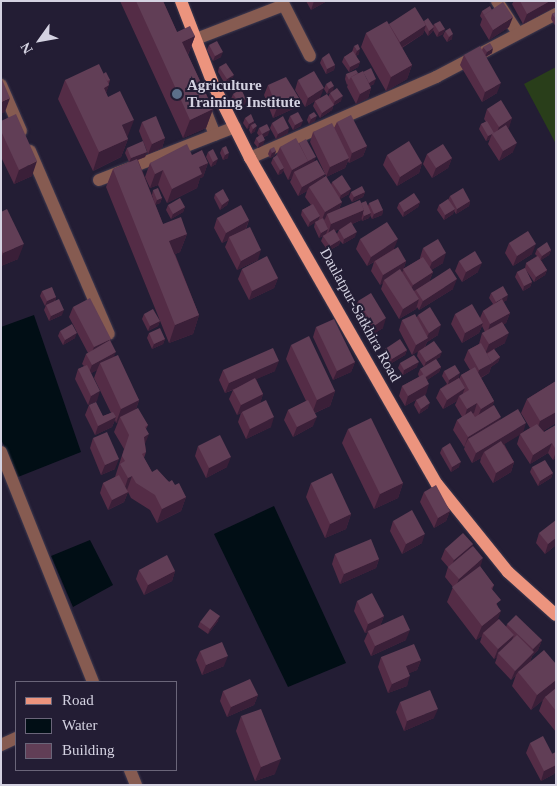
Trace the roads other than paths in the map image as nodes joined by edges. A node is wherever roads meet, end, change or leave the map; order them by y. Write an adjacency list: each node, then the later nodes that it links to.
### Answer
1 (180, 1): 5 (main road, Daulatpur-Satkhira Road)
2 (498, 1): 4 (street)
3 (556, 14): 4 (street)
4 (517, 32): 11 (street)
5 (196, 38): 6 (street); 9 (main road, Daulatpur-Satkhira Road)
6 (310, 56)
7 (1, 85): 13 (street)
8 (197, 92): 10 (street)
9 (235, 128): 10 (street); 11 (main road, Daulatpur-Satkhira Road)
10 (215, 135): 12 (street)
11 (250, 158): 15 (main road, Daulatpur-Satkhira Road)
12 (99, 180)
13 (109, 334)
14 (1, 452): 16 (street)
15 (556, 615)
16 (93, 681)
17 (15, 738): 18 (street)
18 (1, 745)
19 (130, 771): 20 (street)
20 (136, 785)

